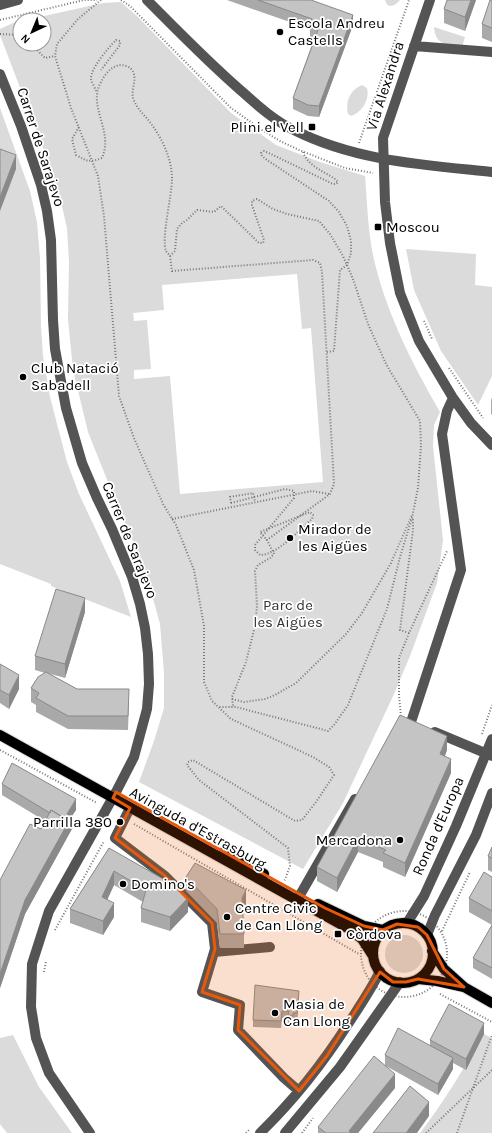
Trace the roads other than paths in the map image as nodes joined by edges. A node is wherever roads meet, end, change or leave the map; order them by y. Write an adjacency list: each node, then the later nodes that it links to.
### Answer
1 (18, 0): 4 (street)
2 (146, 0): 8 (street)
3 (430, 0): 5 (street, Via Alexandra)
4 (0, 5)
5 (414, 46): 6 (street); 8 (street, Via Alexandra)
6 (492, 52)
7 (0, 74): 20 (street, Carrer de Sarajevo)
8 (383, 160): 9 (street); 10 (street, Via Alexandra)
9 (492, 172)
10 (453, 398): 11 (street, Via Alexandra); 13 (street)
11 (492, 445)
12 (401, 718): 13 (street)
13 (418, 725): 17 (street)
14 (0, 728): 20 (main road, Avinguda d'Estrasburg)
15 (0, 735): 20 (main road, Avinguda d'Estrasburg)
16 (492, 739): 17 (street, Ronda d'Europa)
17 (489, 755): 23 (street, Ronda d'Europa)
18 (358, 793): 22 (street)
19 (492, 793): 25 (street)
20 (114, 795): 21 (main road, Avinguda d'Estrasburg); 22 (main road, Avinguda d'Estrasburg); 38 (street, Carrer de Sarajevo)
21 (130, 808): 28 (street); 29 (main road, Avinguda d'Estrasburg)
22 (300, 895): 24 (main road, Avinguda d'Estrasburg)
23 (407, 924): 24 (main road); 25 (main road)
24 (383, 930): 29 (main road)
25 (427, 935): 27 (main road)
26 (270, 947): 28 (street)
27 (432, 951): 31 (main road); 33 (main road)
28 (214, 952): 35 (street)
29 (373, 956): 30 (main road)
30 (380, 971): 32 (main road); 35 (street)
31 (418, 979): 32 (main road); 33 (main road)
32 (400, 982): 37 (street)
33 (464, 987): 34 (main road)
34 (492, 1003)
35 (299, 1091): 36 (street)
36 (256, 1130)
37 (292, 1131)
38 (90, 1133)

